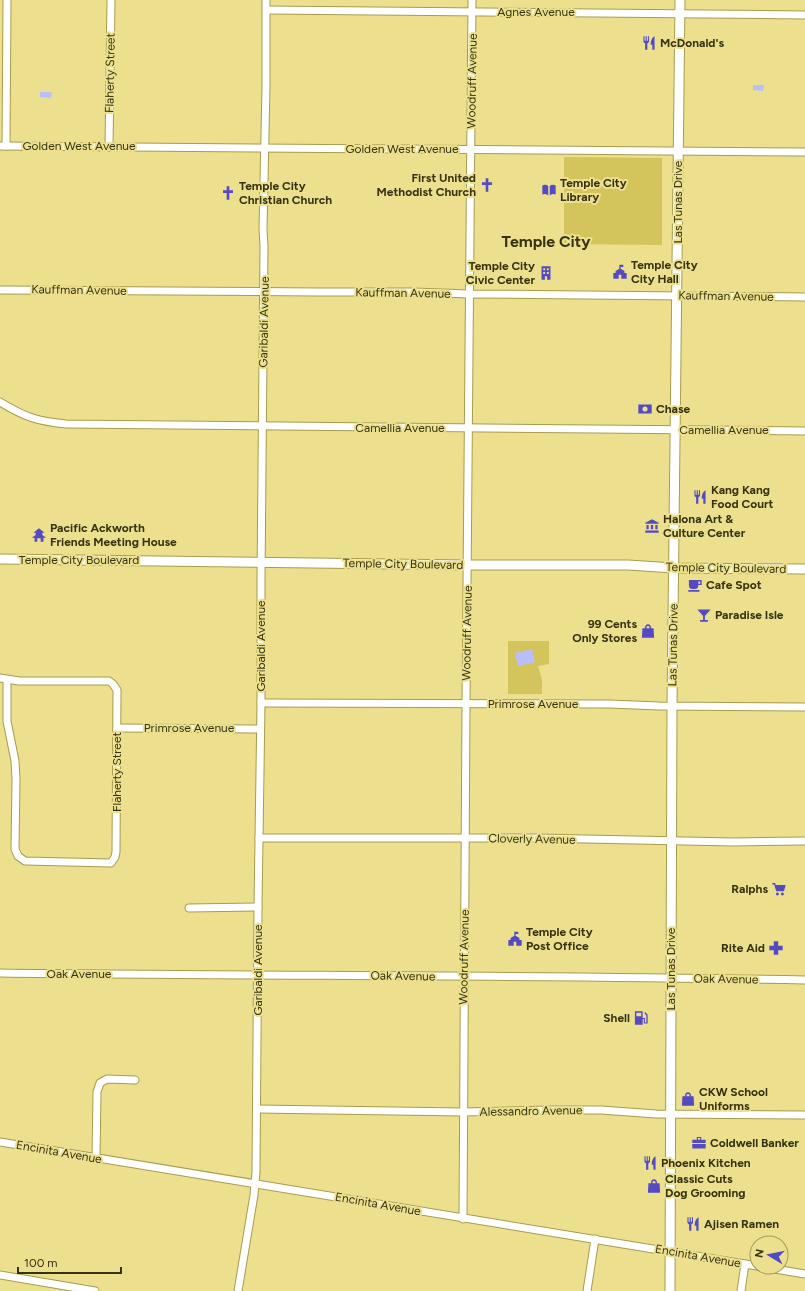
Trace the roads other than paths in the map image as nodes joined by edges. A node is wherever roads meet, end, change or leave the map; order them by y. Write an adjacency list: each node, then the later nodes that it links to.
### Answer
1 (7, 0): 10 (street)
2 (111, 0): 11 (street, Flaherty Street)
3 (266, 0): 6 (street, Garibaldi Avenue)
4 (472, 0): 7 (street, Woodruff Avenue)
5 (680, 0): 8 (main road, Las Tunas Drive)
6 (266, 10): 7 (street, Agnes Avenue); 12 (street, Garibaldi Avenue)
7 (472, 12): 8 (street, Agnes Avenue); 13 (street, Woodruff Avenue)
8 (680, 14): 9 (street, Agnes Avenue); 14 (main road, Las Tunas Drive)
9 (805, 15)
10 (3, 146): 11 (street, Golden West Avenue)
11 (109, 147): 12 (street, Golden West Avenue)
12 (264, 148): 13 (street, Golden West Avenue); 17 (street, Garibaldi Avenue)
13 (471, 150): 14 (street, Golden West Avenue); 18 (street, Woodruff Avenue)
14 (678, 151): 15 (street, Golden West Avenue); 19 (main road, Las Tunas Drive)
15 (805, 152)
16 (0, 290): 17 (street, Kauffman Avenue)
17 (264, 292): 18 (street, Kauffman Avenue); 22 (street, Garibaldi Avenue)
18 (469, 294): 19 (street, Kauffman Avenue); 23 (street, Woodruff Avenue)
19 (677, 295): 20 (street, Kauffman Avenue); 24 (main road, Las Tunas Drive)
20 (805, 297)
21 (0, 402): 22 (street, Camellia Avenue)
22 (262, 427): 23 (street, Camellia Avenue); 27 (street, Garibaldi Avenue)
23 (469, 428): 24 (street, Camellia Avenue); 28 (street, Woodruff Avenue)
24 (676, 430): 25 (street, Camellia Avenue); 29 (main road, Las Tunas Drive)
25 (805, 431)
26 (0, 559): 27 (main road, Temple City Boulevard)
27 (261, 562): 28 (main road, Temple City Boulevard); 32 (street, Garibaldi Avenue)
28 (468, 565): 29 (main road, Temple City Boulevard); 33 (street, Woodruff Avenue)
29 (674, 568): 30 (main road, Temple City Boulevard); 34 (main road, Las Tunas Drive)
30 (805, 569)
31 (4, 679): 36 (street, Flaherty Street); 36 (street, Flaherty Street)
32 (262, 703): 33 (street, Primrose Avenue); 37 (street, Garibaldi Avenue)
33 (466, 704): 34 (street, Primrose Avenue); 39 (street, Woodruff Avenue)
34 (672, 706): 35 (street, Primrose Avenue); 40 (main road, Las Tunas Drive)
35 (805, 707)
36 (117, 728): 37 (street, Primrose Avenue)
37 (260, 729): 38 (street, Garibaldi Avenue)
38 (259, 838): 39 (street, Cloverly Avenue); 42 (street, Garibaldi Avenue)
39 (465, 839): 40 (street, Cloverly Avenue); 46 (street, Woodruff Avenue)
40 (672, 840): 41 (street, Cloverly Avenue); 47 (main road, Las Tunas Drive)
41 (805, 841)
42 (258, 907): 43 (street); 45 (street, Garibaldi Avenue)
43 (188, 908)
44 (0, 973): 45 (street, Oak Avenue)
45 (258, 975): 46 (street, Oak Avenue); 50 (street, Garibaldi Avenue)
46 (464, 977): 47 (street, Oak Avenue); 51 (street, Woodruff Avenue)
47 (671, 979): 48 (street, Oak Avenue); 52 (main road, Las Tunas Drive)
48 (805, 980)
49 (135, 1080): 55 (street)
50 (257, 1109): 51 (street, Alessandro Avenue); 56 (street, Garibaldi Avenue)
51 (463, 1112): 52 (street, Alessandro Avenue); 57 (street, Woodruff Avenue)
52 (672, 1113): 53 (street, Alessandro Avenue); 59 (main road, Las Tunas Drive)
53 (805, 1115)
54 (0, 1142): 55 (street, Encinita Avenue)
55 (96, 1159): 56 (street, Encinita Avenue)
56 (256, 1183): 57 (street, Encinita Avenue); 66 (street, Garibaldi Avenue)
57 (463, 1219): 58 (street, Encinita Avenue)
58 (596, 1239): 59 (street, Encinita Avenue); 67 (street)
59 (670, 1252): 60 (street, Encinita Avenue); 68 (main road, Las Tunas Drive)
60 (745, 1264): 61 (street, Encinita Avenue); 69 (street)
61 (749, 1265)
62 (789, 1271): 63 (street)
63 (805, 1274)
64 (0, 1275): 65 (street)
65 (95, 1291)
66 (238, 1291)
67 (587, 1291)
68 (670, 1291)
69 (741, 1291)

